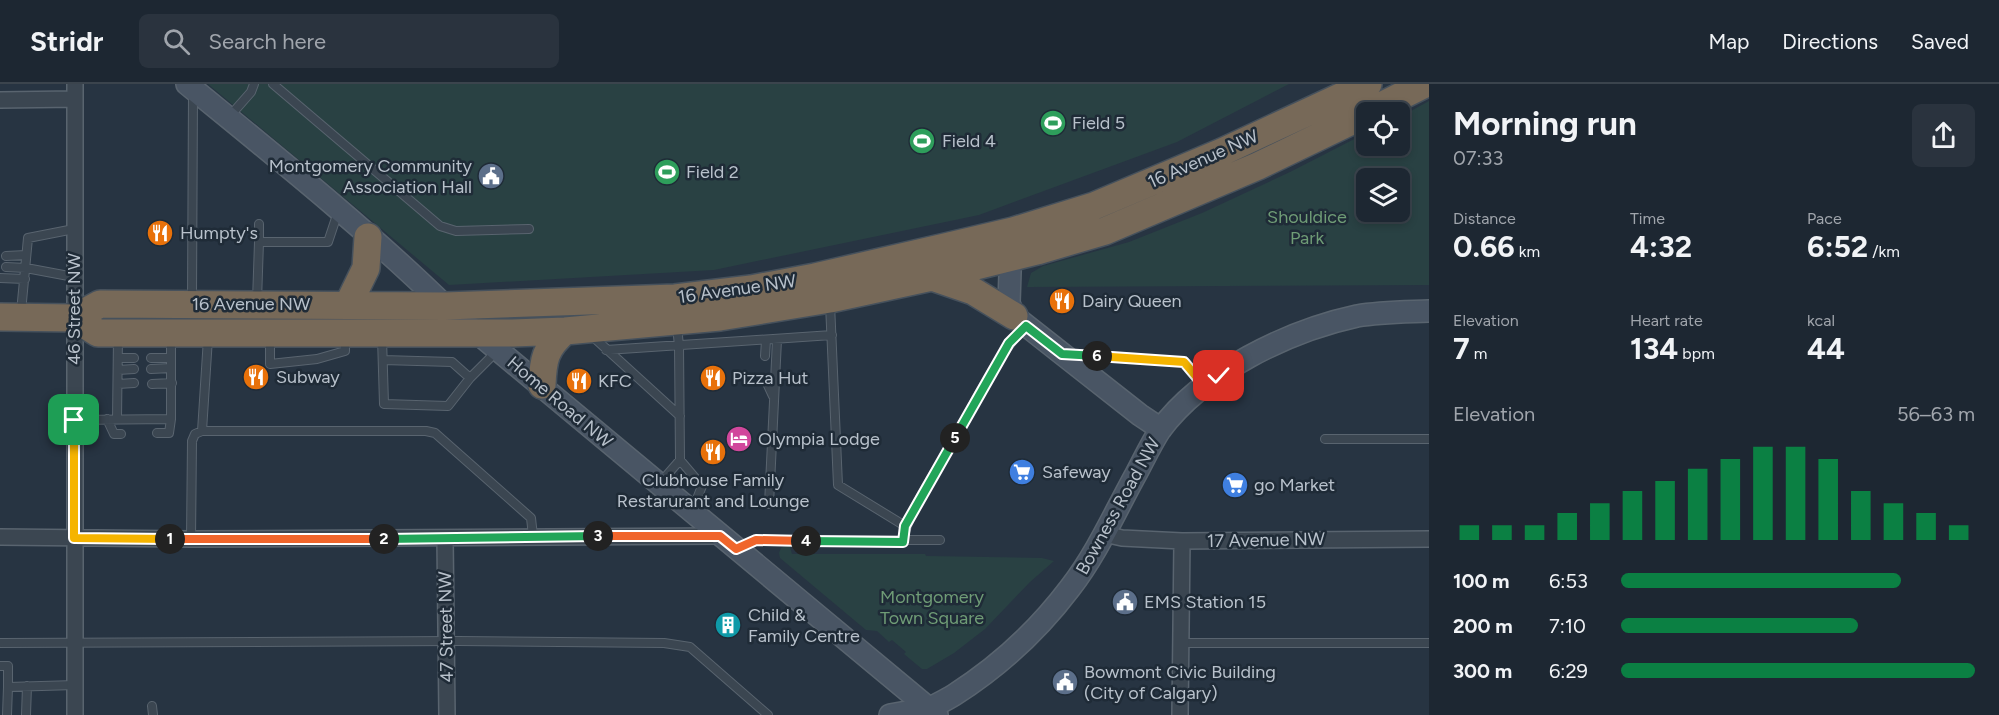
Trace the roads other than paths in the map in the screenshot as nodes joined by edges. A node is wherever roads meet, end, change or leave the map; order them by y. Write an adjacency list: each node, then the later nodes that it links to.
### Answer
1 (254, 84): 9 (lane)
2 (273, 84): 14 (lane)
3 (1425, 84): 8 (highway, 16 Avenue NW)
4 (1365, 85): 15 (highway, 16 Avenue NW)
5 (190, 86): 9 (street, Home Road NW); 28 (lane)
6 (75, 92): 7 (street); 13 (street, 46 Street NW)
7 (0, 100)
8 (1390, 102)
9 (228, 118): 11 (street, Home Road NW)
10 (1356, 119): 20 (highway, 16 Avenue NW)
11 (339, 211): 16 (street, Home Road NW); 17 (lane)
12 (259, 224): 17 (lane)
13 (74, 229): 18 (lane); 23 (street, 46 Street NW)
14 (529, 229)
15 (1013, 231): 20 (street); 31 (highway, 16 Avenue NW)
16 (368, 237): 30 (highway); 31 (street, Home Road NW)
17 (259, 242): 29 (lane)
18 (26, 255): 19 (lane); 22 (lane)
19 (6, 256)
20 (1010, 258): 24 (highway, 16 Avenue NW); 35 (street)
21 (6, 267): 22 (lane)
22 (26, 268): 23 (lane); 26 (lane)
23 (74, 277): 34 (street, 46 Street NW)
24 (932, 277): 27 (highway, 16 Avenue NW); 35 (highway)
25 (0, 278): 26 (lane)
26 (25, 279): 33 (lane)
27 (830, 299): 39 (highway, 16 Avenue NW); 40 (lane)
28 (192, 304): 29 (highway, 16 Avenue NW); 34 (highway, 16 Avenue NW)
29 (257, 304): 30 (highway, 16 Avenue NW)
30 (348, 305): 31 (highway, 16 Avenue NW)
31 (445, 306): 43 (street, Home Road NW)
32 (1429, 311): 63 (street, Bowness Road NW)
33 (10, 317): 34 (highway, 16 Avenue NW)
34 (74, 318): 44 (highway, 16 Avenue NW); 69 (street, 46 Street NW)
35 (1020, 321): 47 (street); 80 (lane)
36 (576, 330): 39 (highway, 16 Avenue NW); 43 (highway, 16 Avenue NW); 46 (lane); 62 (highway)
37 (208, 333): 38 (highway, 16 Avenue NW); 45 (highway, 16 Avenue NW); 71 (lane)
38 (382, 333): 43 (highway, 16 Avenue NW); 51 (lane)
39 (677, 334): 41 (lane); 46 (lane); 65 (lane)
40 (832, 335): 42 (lane); 80 (lane)
41 (766, 340): 42 (lane); 48 (lane)
42 (777, 340): 64 (lane)
43 (488, 341): 56 (lane); 62 (street, Home Road NW)
44 (119, 345): 45 (highway, 16 Avenue NW); 49 (lane); 55 (lane)
45 (171, 345): 50 (lane); 52 (lane)
46 (606, 350): 65 (lane)
47 (1062, 354): 63 (lane); 70 (street)
48 (765, 356)
49 (134, 358)
50 (151, 358)
51 (383, 360): 56 (lane); 56 (lane)
52 (171, 368): 54 (lane); 59 (lane)
53 (134, 369): 55 (lane)
54 (152, 369)
55 (118, 370): 60 (lane)
56 (470, 378)
57 (765, 379): 64 (lane)
58 (134, 383): 60 (lane)
59 (172, 383): 61 (lane); 68 (lane)
60 (118, 384): 67 (lane)
61 (152, 384)
62 (542, 385): 77 (street, Home Road NW)
63 (1205, 387): 70 (street, Bowness Road NW)
64 (774, 398): 78 (lane)
65 (680, 416): 76 (lane)
66 (107, 419): 67 (lane); 69 (lane); 73 (lane)
67 (117, 419): 68 (lane)
68 (171, 419): 72 (lane)
69 (74, 420): 84 (street, 46 Street NW)
70 (1161, 429): 81 (street, Bowness Road NW)
71 (202, 431): 82 (lane); 86 (lane)
72 (157, 433)
73 (121, 434)
74 (1325, 439): 75 (lane)
75 (1429, 439)
76 (680, 460): 77 (lane); 79 (lane)
77 (659, 484): 79 (street, Home Road NW)
78 (769, 504)
79 (692, 512): 91 (street, Home Road NW)
80 (905, 526): 90 (lane)
81 (1104, 534): 89 (street, 17 Avenue NW); 102 (street, Bowness Road NW)
82 (533, 536): 85 (street); 91 (street)
83 (0, 537): 84 (street)
84 (74, 538): 86 (street); 94 (street, 46 Street NW)
85 (445, 538): 86 (street); 92 (street, 47 Street NW)
86 (191, 539)
87 (1429, 539): 89 (street, 17 Avenue NW)
88 (940, 540): 90 (lane)
89 (1182, 541): 95 (street)
90 (903, 542): 91 (lane)
91 (728, 543): 102 (street, Home Road NW)
92 (446, 642): 94 (lane); 107 (street, 47 Street NW); 108 (lane)
93 (0, 643): 94 (lane)
94 (74, 643): 98 (street, 46 Street NW)
95 (1182, 643): 96 (lane); 110 (street)
96 (1429, 643)
97 (0, 666): 100 (lane)
98 (75, 685): 99 (lane); 105 (street, 46 Street NW)
99 (27, 686): 100 (lane); 104 (lane)
100 (6, 692): 103 (lane)
101 (152, 706): 106 (lane)
102 (928, 713): 109 (street, Bowness Road NW)
103 (7, 715)
104 (26, 715)
105 (75, 715)
106 (153, 715)
107 (447, 715)
108 (768, 715)
109 (890, 715)
110 (1180, 715)

